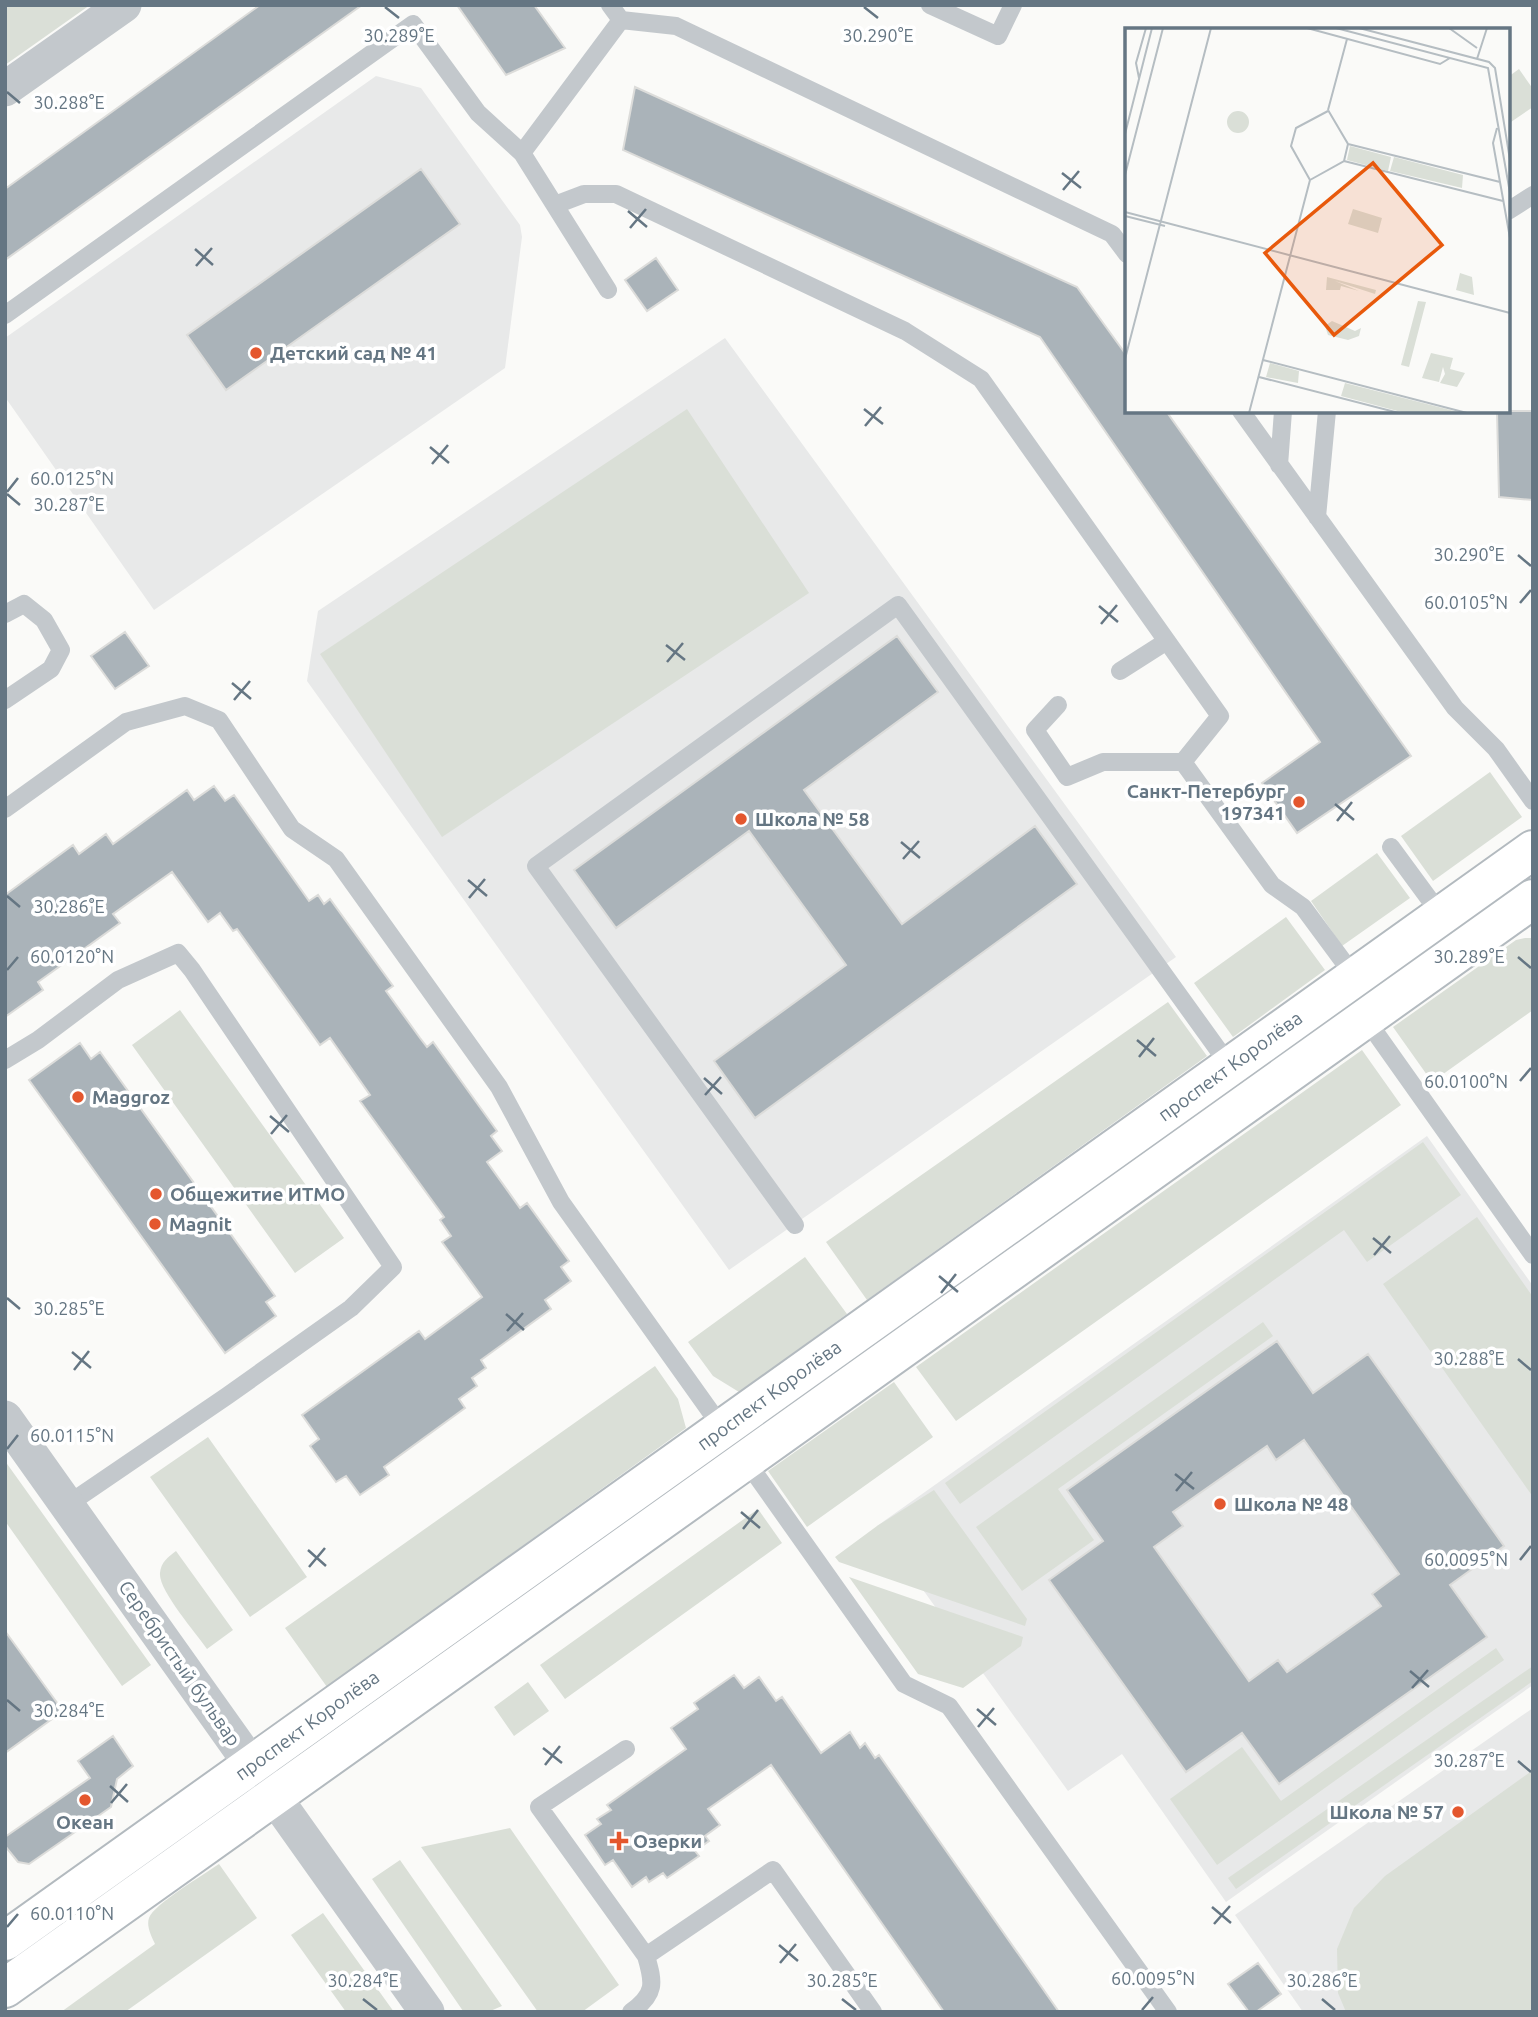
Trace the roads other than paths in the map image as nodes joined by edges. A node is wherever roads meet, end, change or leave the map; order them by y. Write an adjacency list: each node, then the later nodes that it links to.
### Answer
1 (124, 5): 5 (street)
2 (930, 5): 3 (lane)
3 (1013, 5)
4 (615, 13): 6 (lane); 10 (lane)
5 (5, 89)
6 (523, 153): 8 (lane); 12 (lane)
7 (1533, 195): 9 (lane)
8 (555, 205): 11 (lane); 19 (lane)
9 (1510, 210)
10 (1125, 251)
11 (608, 290)
12 (5, 315)
13 (1242, 413): 16 (lane)
14 (1283, 413): 16 (lane)
15 (1327, 413): 17 (lane)
16 (1279, 465): 17 (lane)
17 (1317, 517): 24 (lane)
18 (5, 614): 21 (lane)
19 (1167, 640): 20 (lane); 23 (lane)
20 (1120, 671)
21 (5, 700)
22 (1058, 705): 23 (lane)
23 (1183, 762): 30 (lane)
24 (1533, 802)
25 (5, 809): 38 (lane)
26 (1391, 847): 29 (lane)
27 (1533, 850): 29 (street, проспект Королёва)
28 (1533, 899): 31 (street, проспект Королёва)
29 (1441, 915): 30 (street, проспект Королёва)
30 (1348, 982): 31 (lane); 33 (street, проспект Королёва)
31 (1372, 1013): 34 (street, проспект Королёва); 36 (lane)
32 (5, 1060): 40 (lane)
33 (1230, 1066): 34 (lane); 35 (lane); 38 (street, проспект Королёва)
34 (1252, 1099): 39 (street, проспект Королёва)
35 (795, 1225)
36 (1533, 1255)
37 (5, 1418): 40 (street, Серебристый бульвар)
38 (723, 1428): 39 (lane); 42 (street, проспект Королёва)
39 (745, 1460): 43 (street, проспект Королёва); 51 (lane)
40 (67, 1505): 42 (street, Серебристый бульвар)
41 (626, 1749): 45 (lane)
42 (252, 1765): 43 (street, Серебристый бульвар); 44 (street, проспект Королёва)
43 (274, 1796): 46 (street, проспект Королёва); 48 (street, Серебристый бульвар)
44 (5, 1941)
45 (646, 1956): 47 (lane); 50 (lane)
46 (5, 1988)
47 (650, 2006): 49 (lane)
48 (427, 2012)
49 (631, 2012)
50 (873, 2012)
51 (1168, 2012)

